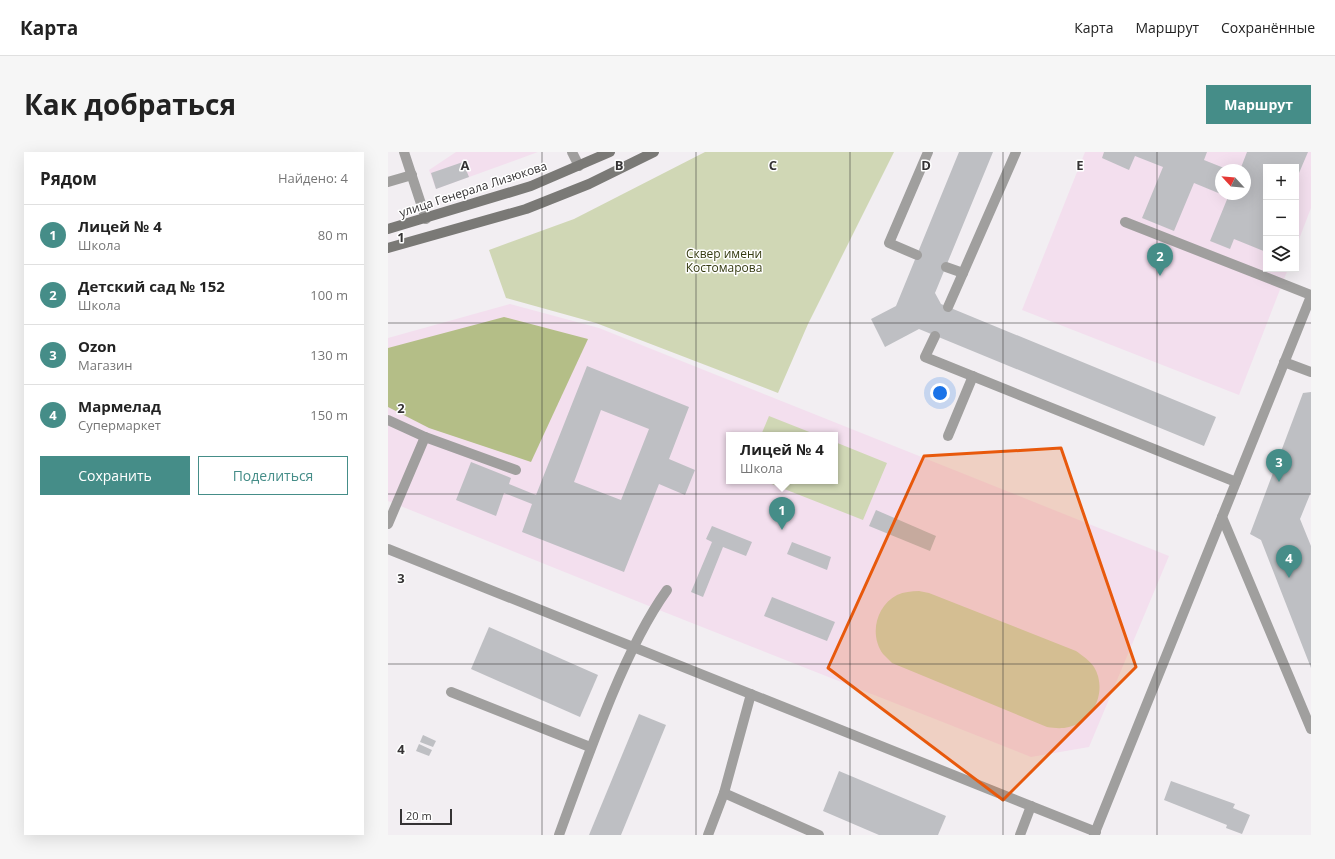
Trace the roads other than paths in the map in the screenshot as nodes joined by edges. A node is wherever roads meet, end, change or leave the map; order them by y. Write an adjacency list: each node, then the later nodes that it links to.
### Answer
1 (404, 152): 8 (street)
2 (572, 152): 7 (street)
3 (610, 152): 7 (main road, улица Генерала Лизюкова)
4 (654, 152): 13 (main road)
5 (928, 152): 15 (street)
6 (1016, 152): 17 (street)
7 (579, 166): 10 (main road, улица Генерала Лизюкова)
8 (412, 175): 9 (street); 10 (street)
9 (388, 182)
10 (426, 219): 12 (main road, улица Генерала Лизюкова); 13 (main road)
11 (1125, 222): 18 (street)
12 (388, 229)
13 (432, 236): 14 (main road)
14 (388, 248)
15 (917, 255)
16 (946, 267): 17 (street)
17 (963, 273): 19 (street)
18 (1311, 296): 21 (street)
19 (948, 307)
20 (935, 336): 23 (street)
21 (1284, 362): 22 (street); 28 (street)
22 (1311, 372)
23 (973, 376): 25 (street); 28 (street)
24 (388, 420): 26 (street)
25 (948, 436)
26 (425, 437): 27 (street); 30 (street)
27 (516, 470)
28 (1236, 482): 29 (street)
29 (1222, 517): 36 (street); 40 (street)
30 (388, 524)
31 (388, 549): 33 (street)
32 (667, 590): 33 (street)
33 (633, 648): 35 (street); 37 (street)
34 (450, 692): 37 (street)
35 (751, 694): 38 (street); 39 (street)
36 (1311, 729)
37 (590, 747): 41 (street)
38 (724, 793): 42 (street); 43 (street)
39 (1031, 806): 40 (street); 44 (street)
40 (1095, 834)
41 (559, 835)
42 (708, 835)
43 (819, 835)
44 (1020, 835)

